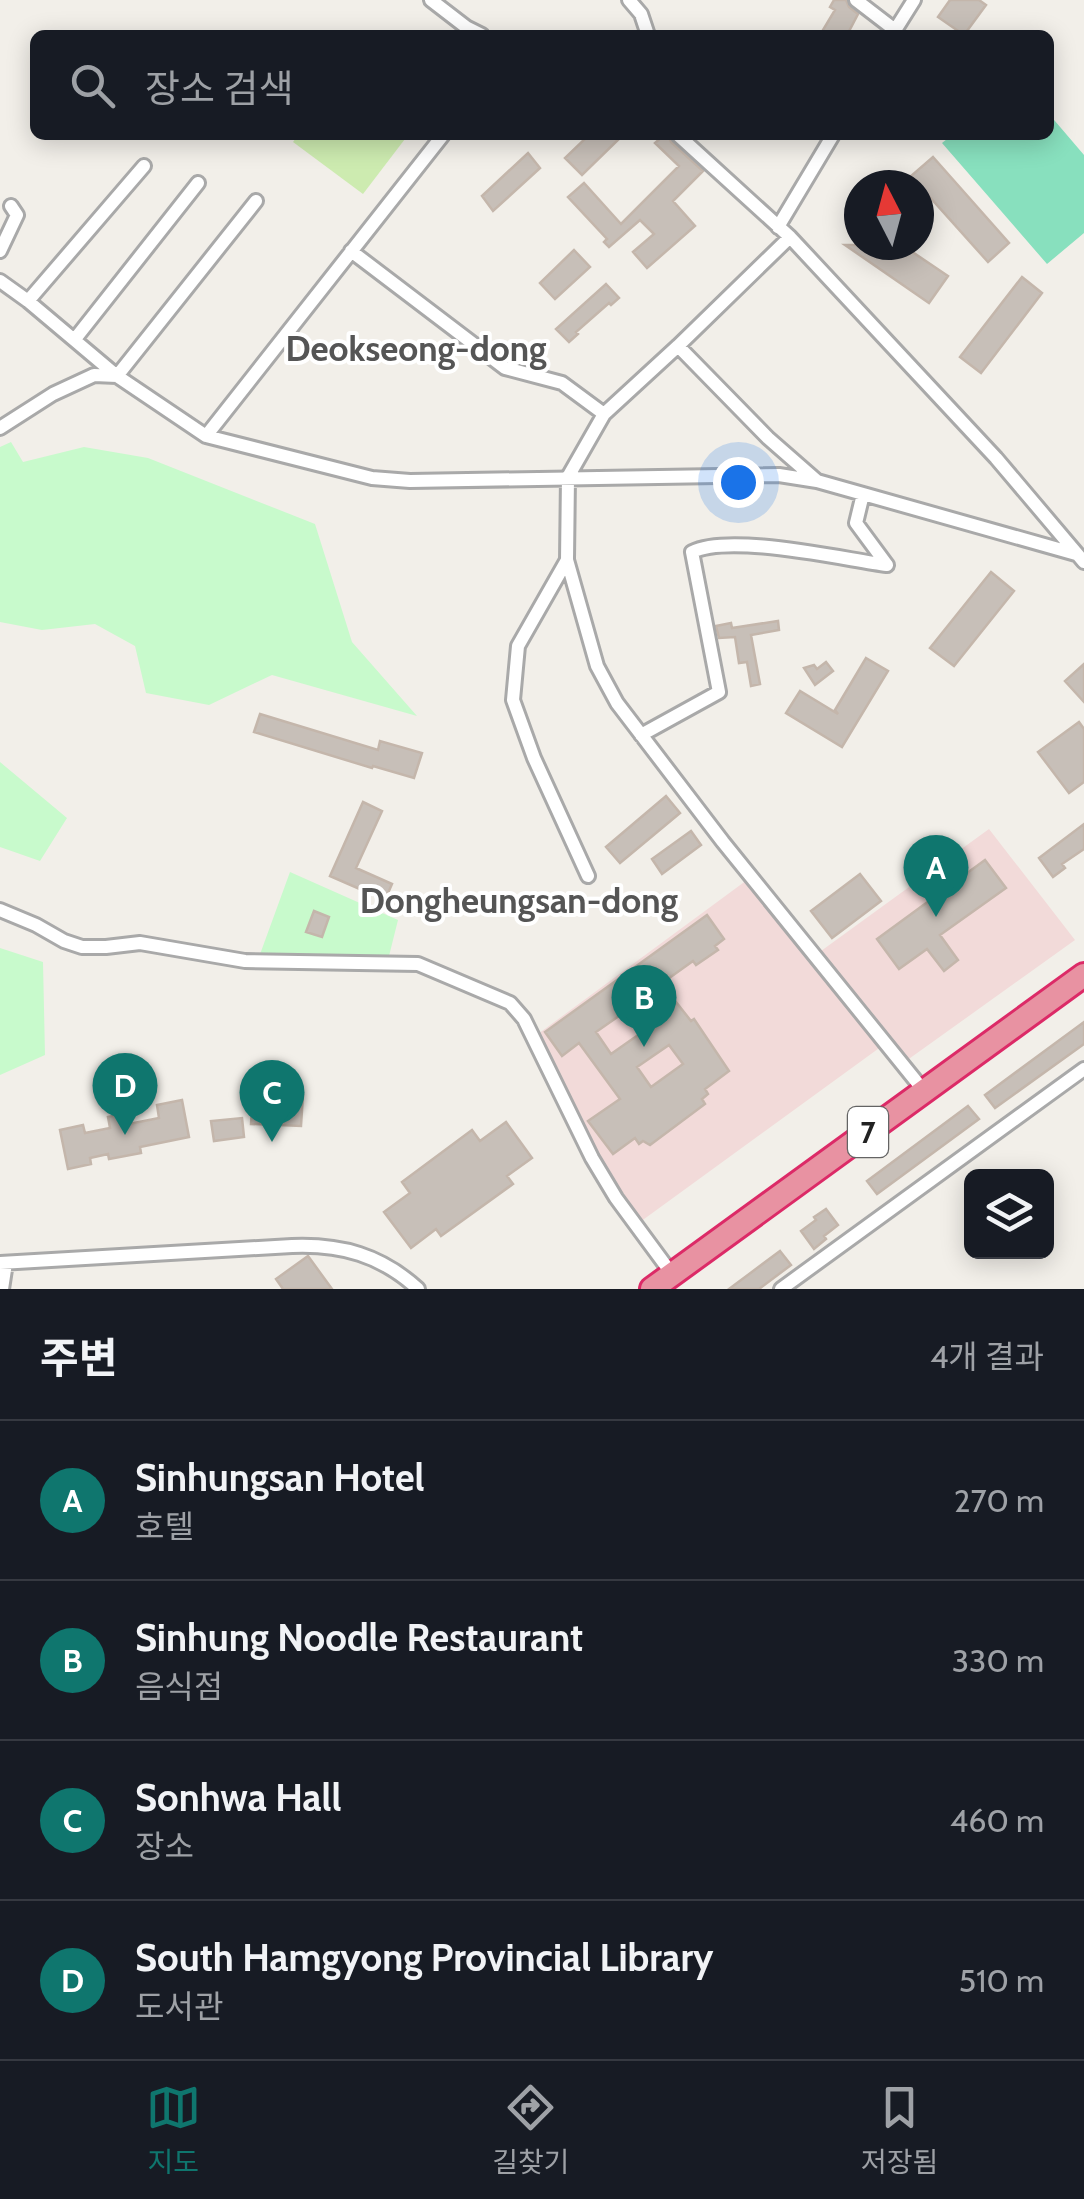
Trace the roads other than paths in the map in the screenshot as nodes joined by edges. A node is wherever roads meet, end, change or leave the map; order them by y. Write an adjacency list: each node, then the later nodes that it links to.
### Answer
1 (431, 0): 5 (street)
2 (629, 0): 6 (street)
3 (856, 0): 7 (street)
4 (914, 0): 8 (street)
5 (471, 30)
6 (646, 30)
7 (891, 30)
8 (896, 30)
9 (439, 140): 18 (street)
10 (683, 140): 16 (street)
11 (831, 140): 16 (street)
12 (144, 166): 21 (street)
13 (198, 184): 22 (street)
14 (256, 201): 24 (street)
15 (11, 206): 19 (street)
16 (778, 227): 17 (street)
17 (790, 237): 23 (street); 31 (street)
18 (351, 251): 25 (street); 27 (street)
19 (0, 252)
20 (0, 281): 21 (street)
21 (28, 300): 22 (street)
22 (75, 339): 24 (street)
23 (678, 346): 25 (street); 29 (street)
24 (117, 376): 26 (street); 27 (street)
25 (604, 414): 28 (street)
26 (0, 428)
27 (206, 436): 28 (street)
28 (568, 477): 29 (street); 32 (street)
29 (817, 481): 30 (street)
30 (864, 494): 31 (street); 33 (street)
31 (1080, 558)
32 (567, 560): 33 (street); 34 (street)
33 (641, 735): 38 (street)
34 (588, 876)
35 (0, 910): 40 (street)
36 (1084, 975): 38 (highway, 7)
37 (1084, 1069): 44 (street)
38 (924, 1091): 40 (highway, 7)
39 (3, 1263): 41 (street); 42 (street)
40 (672, 1274): 43 (highway, 7)
41 (2, 1289)
42 (418, 1289)
43 (652, 1289)
44 (782, 1289)

